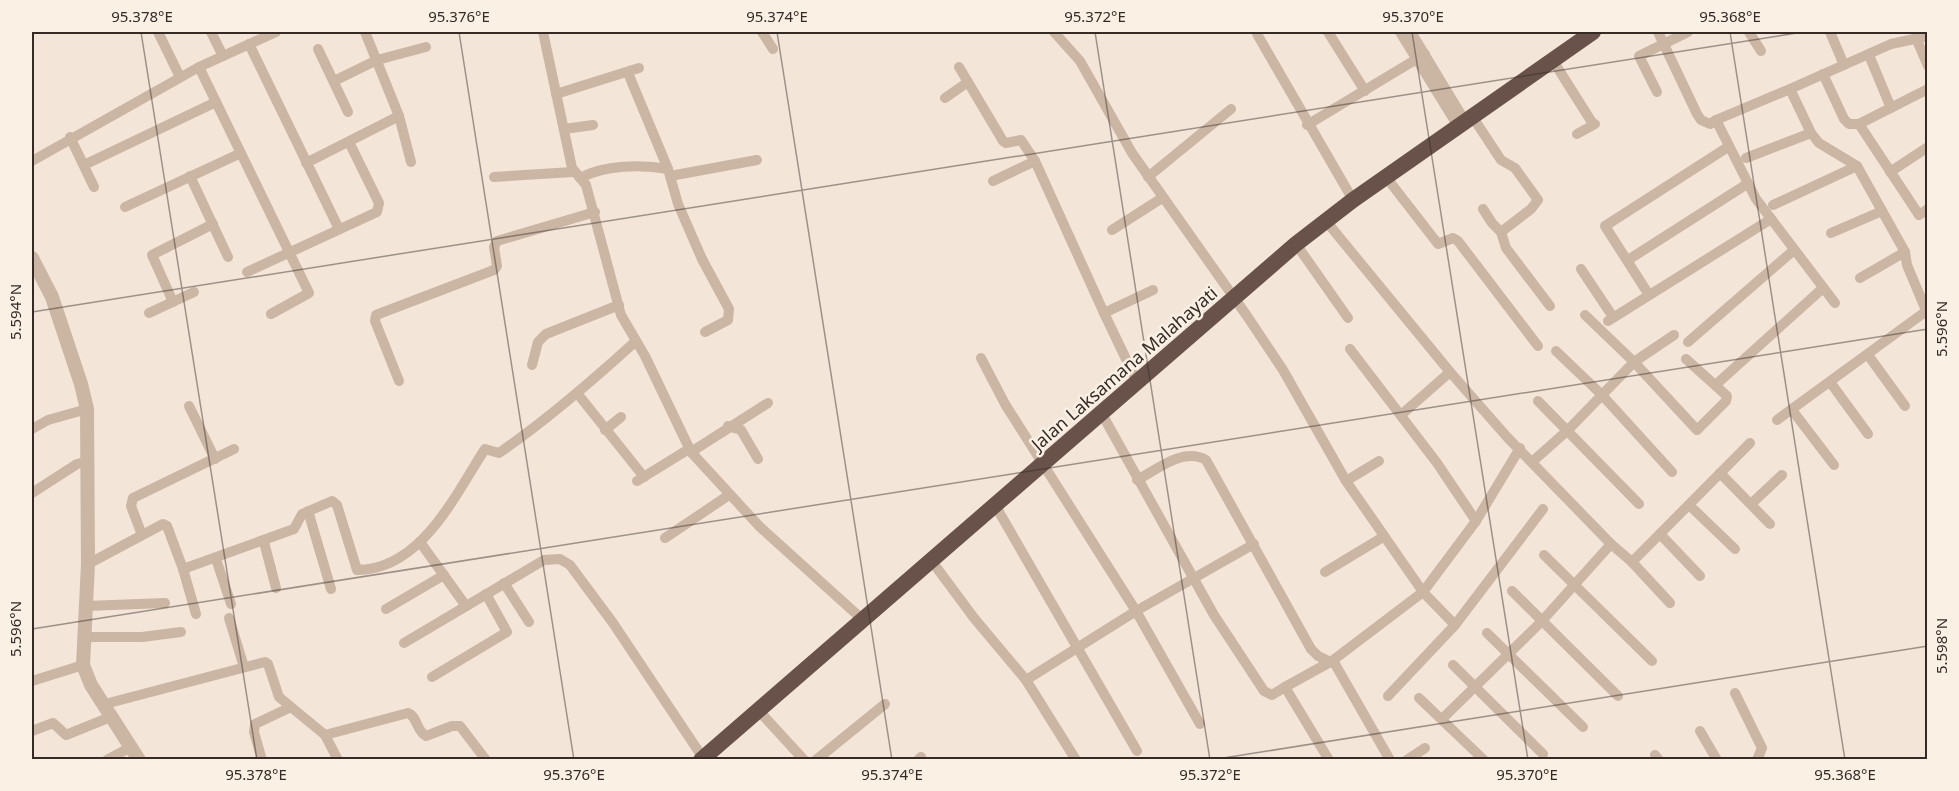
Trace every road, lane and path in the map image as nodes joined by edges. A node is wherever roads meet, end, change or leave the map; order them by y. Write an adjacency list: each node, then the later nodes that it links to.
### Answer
1 (158, 32): 36 (street)
2 (212, 32): 25 (street)
3 (365, 32): 28 (street)
4 (543, 32): 43 (street)
5 (762, 32): 22 (street)
6 (1054, 32): 76 (street)
7 (1328, 32): 41 (street)
8 (1400, 32): 26 (street)
9 (1412, 32): 26 (street)
10 (1593, 32): 27 (highway, Jalan Laksamana Malahayati)
11 (1659, 32): 18 (street)
12 (1688, 32): 18 (street)
13 (1749, 32): 23 (street)
14 (1830, 32): 29 (street)
15 (268, 33): 19 (street)
16 (1257, 34): 52 (street)
17 (1922, 37): 24 (street); 30 (street)
18 (1664, 43): 42 (street); 50 (street)
19 (249, 44): 25 (street); 68 (street)
20 (426, 47): 28 (street)
21 (318, 49): 37 (street)
22 (773, 49)
23 (1761, 51)
24 (1869, 55): 29 (street); 46 (street)
25 (223, 56): 31 (street)
26 (1421, 57): 41 (street); 51 (street)
27 (1552, 59): 51 (highway, Jalan Laksamana Malahayati); 57 (street)
28 (376, 60): 37 (street); 49 (street)
29 (1844, 65): 35 (street)
30 (1928, 66)
31 (199, 67): 36 (street); 45 (street)
32 (959, 67): 38 (street)
33 (639, 68): 34 (street)
34 (628, 73): 43 (street); 71 (street)
35 (1823, 74): 39 (street); 53 (street)
36 (180, 77): 58 (street)
37 (334, 81): 48 (street)
38 (968, 82): 44 (street); 66 (street)
39 (1790, 89): 50 (street); 56 (street)
40 (1928, 89): 46 (street)
41 (1365, 91): 52 (street)
42 (1657, 92)
43 (556, 94): 55 (street)
44 (945, 98)
45 (216, 102): 62 (street); 69 (street)
46 (1891, 108): 53 (street)
47 (1232, 109): 76 (street)
48 (348, 112)
49 (399, 116): 59 (street); 67 (street)
50 (1716, 120): 60 (street)
51 (1465, 121): 77 (highway, Jalan Laksamana Malahayati); 94 (street)
52 (1307, 124): 82 (street)
53 (1859, 124): 72 (street)
54 (593, 125): 55 (street)
55 (564, 129): 73 (street)
56 (1810, 133): 63 (street); 70 (street)
57 (1577, 134)
58 (70, 137): 65 (street); 69 (street)
59 (349, 142): 68 (street); 92 (street)
60 (1728, 147): 79 (street); 102 (street)
61 (1928, 147): 72 (street)
62 (241, 153): 74 (street); 99 (street)
63 (1746, 158)
64 (757, 160): 71 (street)
65 (32, 161)
66 (1035, 161): 78 (street); 116 (street)
67 (411, 162)
68 (306, 163): 92 (street)
69 (84, 165): 80 (street)
70 (1857, 166): 83 (street); 87 (street)
71 (669, 172): 73 (street); 122 (street)
72 (1890, 172): 86 (street)
73 (576, 175): 75 (street); 88 (street)
74 (190, 176): 84 (street); 91 (street)
75 (494, 177)
76 (1148, 177): 81 (street)
77 (1386, 177): 82 (highway, Jalan Laksamana Malahayati); 126 (street)
78 (993, 181)
79 (1747, 184): 89 (street); 102 (street)
80 (94, 187)
81 (1162, 198): 93 (street); 111 (street)
82 (1353, 200): 90 (highway, Jalan Laksamana Malahayati)
83 (1773, 205)
84 (125, 207)
85 (1483, 209): 94 (street)
86 (1928, 209)
87 (1882, 211): 95 (street); 98 (street)
88 (595, 212): 114 (street); 135 (street)
89 (1771, 219): 97 (street); 110 (street)
90 (1326, 221): 96 (highway, Jalan Laksamana Malahayati); 134 (street)
91 (213, 224): 100 (street); 112 (street)
92 (339, 230): 99 (street)
93 (1112, 230)
94 (1501, 232): 115 (street)
95 (1831, 233)
96 (1296, 244): 111 (highway, Jalan Laksamana Malahayati); 121 (street)
97 (1794, 250): 106 (street); 125 (street)
98 (1905, 252): 105 (street); 109 (street)
99 (289, 253): 104 (street); 119 (street)
100 (228, 257)
101 (32, 258): 145 (street)
102 (1628, 260): 110 (street)
103 (1581, 269): 110 (street)
104 (247, 272)
105 (1860, 278)
106 (1823, 288): 113 (street); 136 (street)
107 (1152, 290): 116 (street)
108 (194, 292): 112 (street)
109 (1923, 292): 117 (street)
110 (1649, 295)
111 (1234, 298): 137 (highway, Jalan Laksamana Malahayati); 171 (street)
112 (172, 302): 118 (street)
113 (1835, 303)
114 (619, 305): 124 (street); 133 (street)
115 (1550, 306)
116 (1104, 313): 137 (street)
117 (1927, 313): 129 (street)
118 (149, 314)
119 (271, 314)
120 (1585, 315): 132 (street)
121 (1348, 318)
122 (705, 332)
123 (1674, 335): 132 (street)
124 (636, 341): 139 (street); 159 (street)
125 (1688, 342)
126 (1538, 346)
127 (1350, 349): 148 (street)
128 (1556, 351): 140 (street)
129 (1868, 355): 138 (street); 144 (street)
130 (981, 358): 165 (street)
131 (1686, 359): 132 (street)
132 (1634, 362): 140 (street)
133 (532, 365)
134 (1450, 372): 148 (street); 157 (street)
135 (399, 381)
136 (1720, 381)
137 (1137, 382): 147 (highway, Jalan Laksamana Malahayati)
138 (1830, 382): 146 (street); 155 (street)
139 (577, 393): 153 (street); 187 (street)
140 (1602, 395): 154 (street); 167 (street)
141 (1538, 401): 154 (street)
142 (768, 403): 151 (street)
143 (189, 406): 160 (street)
144 (1905, 406)
145 (87, 409): 152 (street); 162 (street)
146 (1791, 410): 150 (street); 166 (street)
147 (1102, 414): 165 (highway, Jalan Laksamana Malahayati); 170 (street)
148 (1401, 415): 180 (street)
149 (621, 417): 153 (street)
150 (1777, 420)
151 (728, 426): 159 (street); 161 (street)
152 (32, 429)
153 (605, 430): 159 (street)
154 (1568, 430): 164 (street); 174 (street)
155 (1868, 434)
156 (1750, 443): 168 (street)
157 (1520, 448): 164 (street); 180 (street)
158 (234, 449): 160 (street)
159 (690, 451): 173 (street)
160 (215, 459): 183 (street)
161 (758, 459)
162 (89, 461): 172 (street); 195 (street)
163 (1380, 461): 171 (street)
164 (1532, 462): 189 (street)
165 (1042, 465): 176 (highway, Jalan Laksamana Malahayati); 214 (street)
166 (1834, 465)
167 (1672, 472)
168 (1720, 473): 175 (street); 177 (street)
169 (1782, 475): 175 (street)
170 (1137, 480): 188 (street); 200 (street)
171 (1346, 481): 184 (street)
172 (32, 493)
173 (729, 495): 185 (street); 217 (street)
174 (1639, 504)
175 (1751, 504): 181 (street)
176 (995, 505): 193 (highway, Jalan Laksamana Malahayati); 225 (street)
177 (1689, 505): 182 (street); 190 (street)
178 (1543, 509): 220 (street)
179 (308, 511): 186 (street); 187 (street); 204 (street)
180 (1476, 520): 206 (street)
181 (1770, 524)
182 (1660, 534): 194 (street); 199 (street)
183 (142, 535): 195 (street); 196 (street)
184 (1383, 537): 197 (street); 206 (street)
185 (666, 538)
186 (264, 542): 192 (street); 203 (street)
187 (420, 542): 198 (street)
188 (1254, 544): 200 (street); 227 (street)
189 (1611, 544): 194 (street); 202 (street)
190 (1735, 549)
191 (1544, 555): 202 (street)
192 (216, 559): 196 (street); 210 (street)
193 (931, 560): 217 (highway, Jalan Laksamana Malahayati); 233 (street)
194 (1632, 562): 209 (street)
195 (88, 564): 211 (street)
196 (183, 569): 215 (street)
197 (1325, 572)
198 (444, 575): 212 (street); 213 (street)
199 (1700, 576)
200 (1194, 579): 214 (street); 236 (street)
201 (504, 583): 207 (street); 218 (street); 261 (street)
202 (1574, 587): 219 (street); 228 (street)
203 (276, 588)
204 (331, 589)
205 (1512, 591): 219 (street)
206 (1423, 592): 220 (street); 227 (street)
207 (486, 594): 212 (street); 232 (street)
208 (165, 603): 211 (street)
209 (1670, 603)
210 (231, 604)
211 (86, 606): 223 (street)
212 (466, 606): 224 (street)
213 (386, 609)
214 (1136, 611): 225 (street); 247 (street)
215 (196, 614)
216 (229, 618): 231 (street)
217 (863, 620): 244 (highway, Jalan Laksamana Malahayati)
218 (529, 622)
219 (1540, 622): 226 (street); 239 (street)
220 (1455, 625): 238 (street)
221 (181, 632): 223 (street)
222 (1487, 633): 226 (street)
223 (84, 637): 229 (street)
224 (404, 643)
225 (1077, 647): 233 (street); 254 (street)
226 (1508, 654): 235 (street); 248 (street)
227 (1332, 661): 236 (street); 266 (street)
228 (1652, 661)
229 (83, 665): 234 (street); 241 (street)
230 (1453, 665): 235 (street)
231 (244, 667): 241 (street); 243 (street)
232 (432, 676)
233 (1026, 680): 264 (street)
234 (32, 681)
235 (1475, 686): 246 (street); 255 (street)
236 (1285, 687): 265 (street)
237 (1735, 693): 270 (street)
238 (1388, 696)
239 (1618, 696)
240 (1419, 699): 246 (street)
241 (105, 704): 245 (street)
242 (885, 704): 263 (street)
243 (289, 708): 251 (street); 258 (street)
244 (759, 711): 261 (highway, Jalan Laksamana Malahayati); 262 (street)
245 (113, 716): 250 (street); 252 (street)
246 (1442, 720): 268 (street)
247 (1200, 723)
248 (1583, 727)
249 (1700, 730): 269 (street)
250 (32, 731)
251 (325, 735): 259 (street); 260 (street)
252 (131, 747): 256 (street); 257 (street)
253 (1425, 748): 267 (street)
254 (1137, 752)
255 (1544, 754)
256 (107, 759)
257 (139, 759)
258 (262, 759)
259 (338, 759)
260 (486, 759)
261 (702, 759)
262 (804, 759)
263 (816, 759)
264 (1076, 759)
265 (1329, 759)
266 (1390, 759)
267 (1407, 759)
268 (1484, 759)
269 (1717, 759)
270 (1757, 759)

